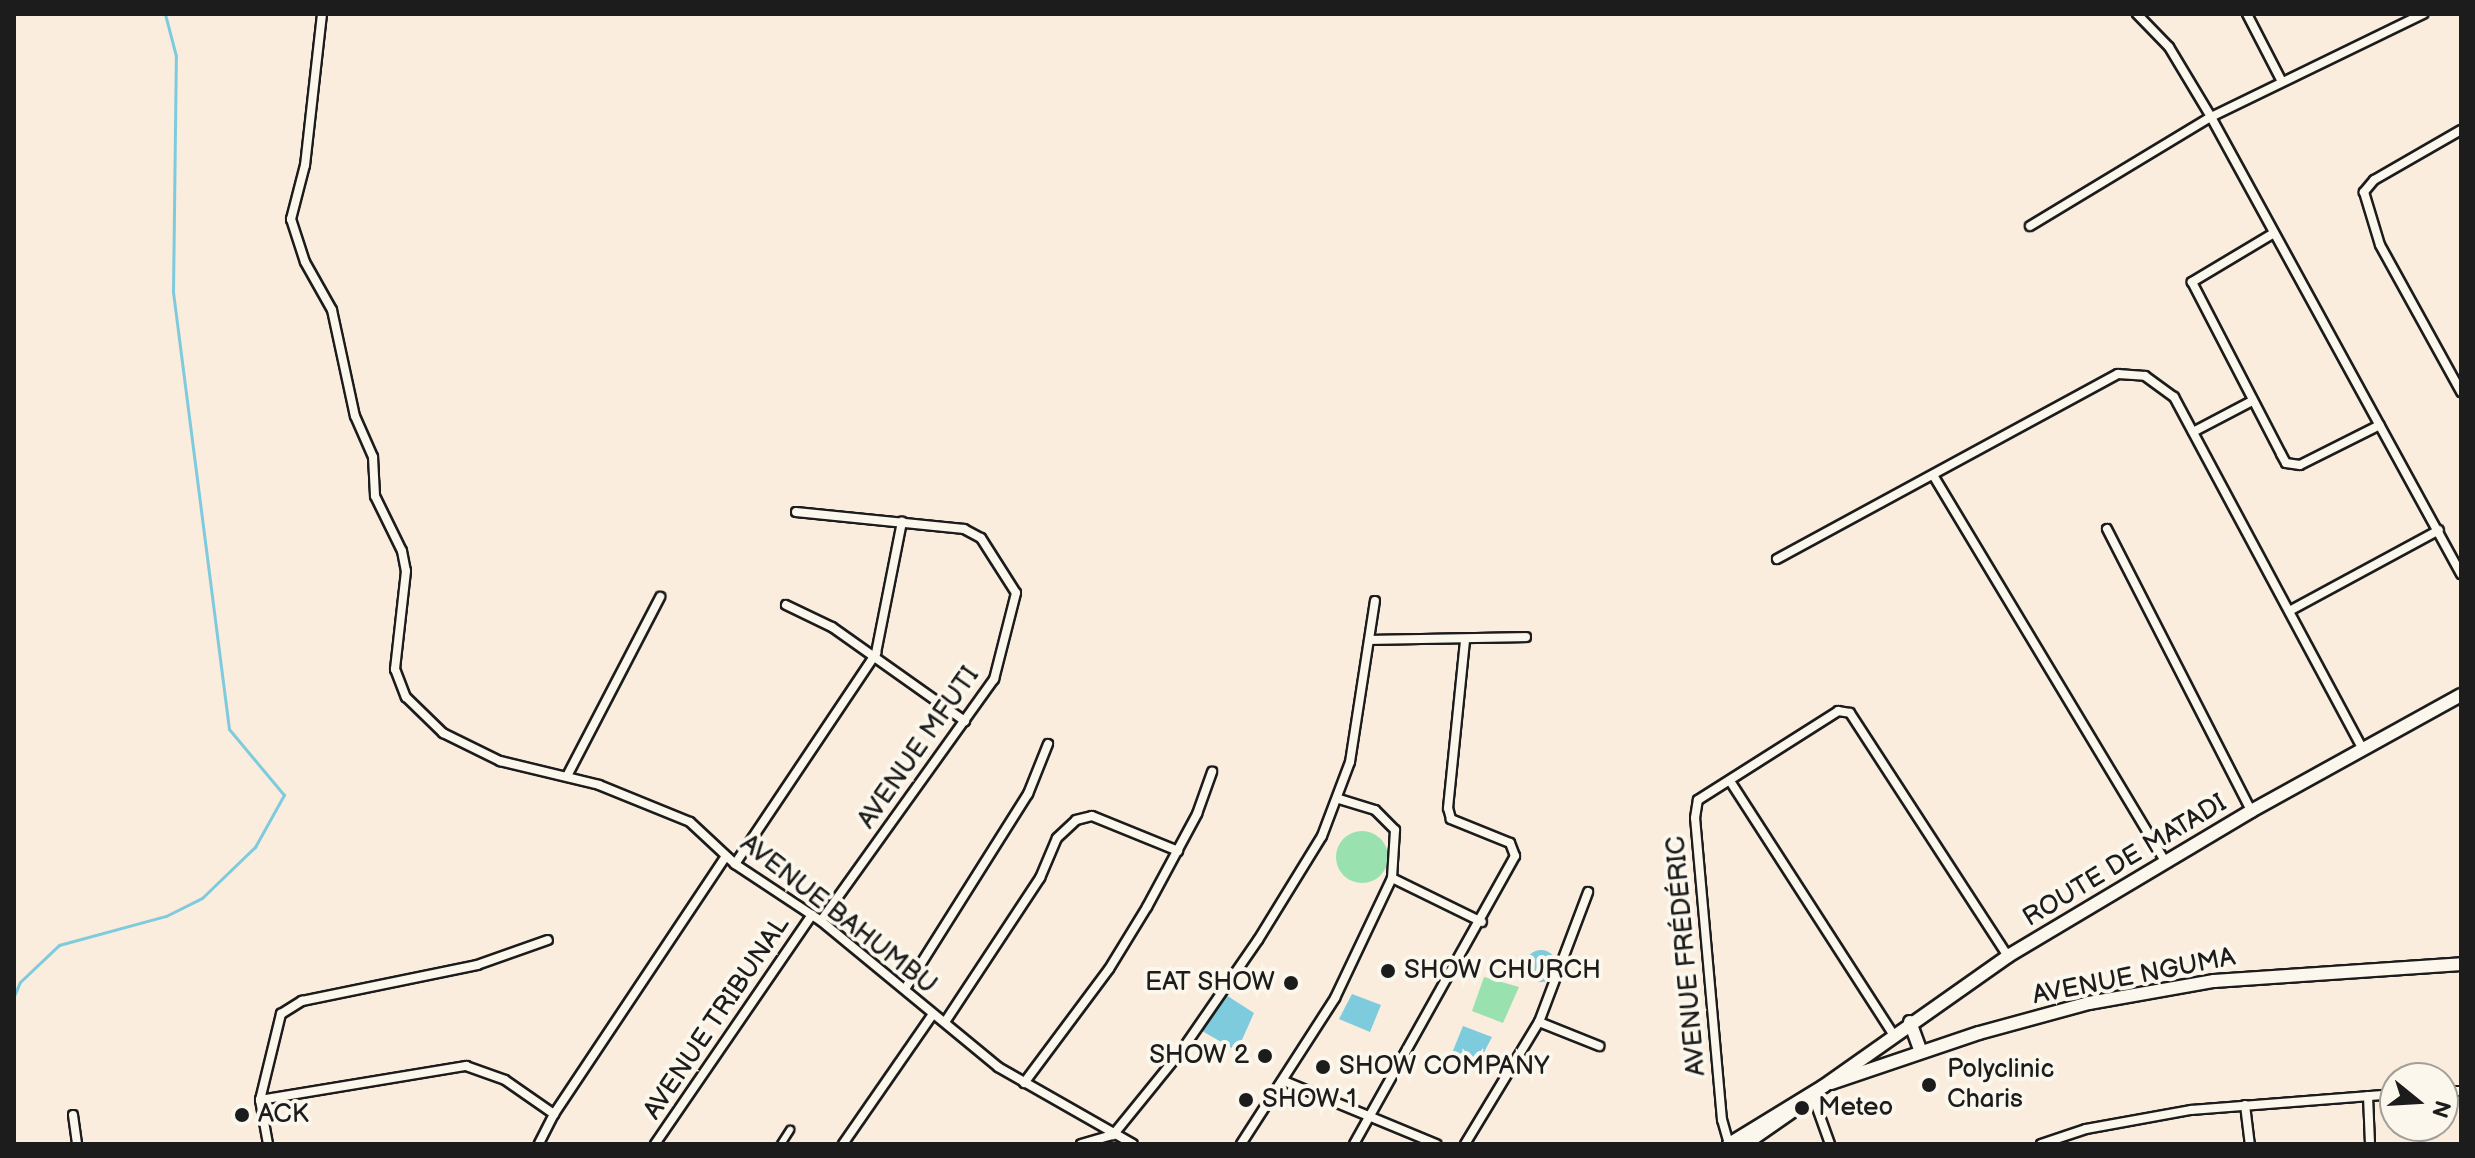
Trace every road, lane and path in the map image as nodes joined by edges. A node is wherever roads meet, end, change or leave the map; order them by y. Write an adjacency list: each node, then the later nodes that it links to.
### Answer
1 (322, 14): 34 (street, AVENUE BAHUMBU)
2 (2137, 14): 6 (street)
3 (2247, 14): 5 (street)
4 (2423, 14): 5 (street)
5 (2281, 80): 6 (street)
6 (2211, 117): 8 (street); 9 (street)
7 (2461, 130): 10 (street)
8 (2030, 226)
9 (2274, 233): 11 (street); 12 (street)
10 (2461, 392)
11 (2252, 401): 12 (street); 13 (street)
12 (2380, 425): 18 (street)
13 (2193, 432): 14 (street); 24 (street)
14 (1933, 475): 19 (street); 40 (street)
15 (796, 512): 16 (street)
16 (902, 522): 28 (street); 30 (street, AVENUE MFUTI)
17 (2107, 529): 37 (street)
18 (2439, 530): 20 (street); 24 (street)
19 (1777, 559)
20 (2461, 574)
21 (660, 597): 34 (street)
22 (1375, 601): 26 (street)
23 (786, 605): 28 (street)
24 (2291, 610): 32 (street)
25 (1526, 637): 27 (street)
26 (1371, 640): 27 (street); 36 (street)
27 (1465, 640): 46 (street)
28 (873, 659): 30 (street); 41 (street)
29 (2461, 695): 32 (main road, ROUTE DE MATADI)
30 (965, 721): 45 (street, AVENUE MFUTI)
31 (1048, 744): 50 (street)
32 (2362, 748): 37 (main road, ROUTE DE MATADI)
33 (1212, 772): 38 (street)
34 (567, 776): 39 (street, AVENUE BAHUMBU)
35 (1730, 781): 48 (street, AVENUE FRÉDÉRIC); 55 (street); 83 (street, AVENUE FRÉDÉRIC)
36 (1339, 799): 42 (street); 70 (street)
37 (2251, 811): 40 (main road, ROUTE DE MATADI)
38 (1178, 851): 52 (street); 59 (street)
39 (726, 856): 41 (street, AVENUE BAHUMBU); 66 (street)
40 (2165, 861): 48 (main road, ROUTE DE MATADI)
41 (735, 864): 44 (street, AVENUE BAHUMBU)
42 (1392, 878): 46 (street); 58 (street)
43 (1588, 892): 53 (street)
44 (812, 915): 45 (street, AVENUE BAHUMBU); 74 (street, AVENUE TRIBUNAL)
45 (821, 921): 50 (street, AVENUE BAHUMBU)
46 (1482, 922): 68 (street)
47 (548, 940): 64 (street)
48 (2008, 956): 54 (main road, ROUTE DE MATADI)
49 (2461, 964): 57 (main road, AVENUE NGUMA)
50 (905, 989): 51 (street, AVENUE BAHUMBU)
51 (933, 1014): 52 (street, AVENUE BAHUMBU); 76 (street)
52 (945, 1022): 59 (street, AVENUE BAHUMBU)
53 (1539, 1022): 56 (street); 82 (street)
54 (1910, 1022): 55 (main road, ROUTE DE MATADI); 57 (main road)
55 (1893, 1034): 60 (main road, ROUTE DE MATADI)
56 (1599, 1046)
57 (1921, 1052): 60 (main road, AVENUE NGUMA)
58 (1284, 1081): 68 (street); 79 (street)
59 (1024, 1083): 70 (street, AVENUE BAHUMBU)
60 (1824, 1086): 62 (main road)
61 (2379, 1095): 63 (street)
62 (1808, 1096): 83 (main road); 84 (main road); 85 (street)
63 (2368, 1096): 65 (street); 88 (street)
64 (260, 1100): 66 (street); 72 (street)
65 (2245, 1105): 86 (street); 87 (street)
66 (554, 1114): 73 (street)
67 (73, 1115): 71 (street)
68 (1370, 1119): 80 (street); 81 (street)
69 (790, 1130): 75 (street)
70 (1113, 1135): 77 (street); 78 (street, AVENUE BAHUMBU)
71 (77, 1144)
72 (268, 1144)
73 (539, 1144)
74 (655, 1144)
75 (781, 1144)
76 (843, 1144)
77 (1081, 1144)
78 (1133, 1144)
79 (1241, 1144)
80 (1354, 1144)
81 (1436, 1144)
82 (1465, 1144)
83 (1729, 1144)
84 (1745, 1144)
85 (1830, 1144)
86 (2041, 1144)
87 (2250, 1144)
88 (2370, 1144)

